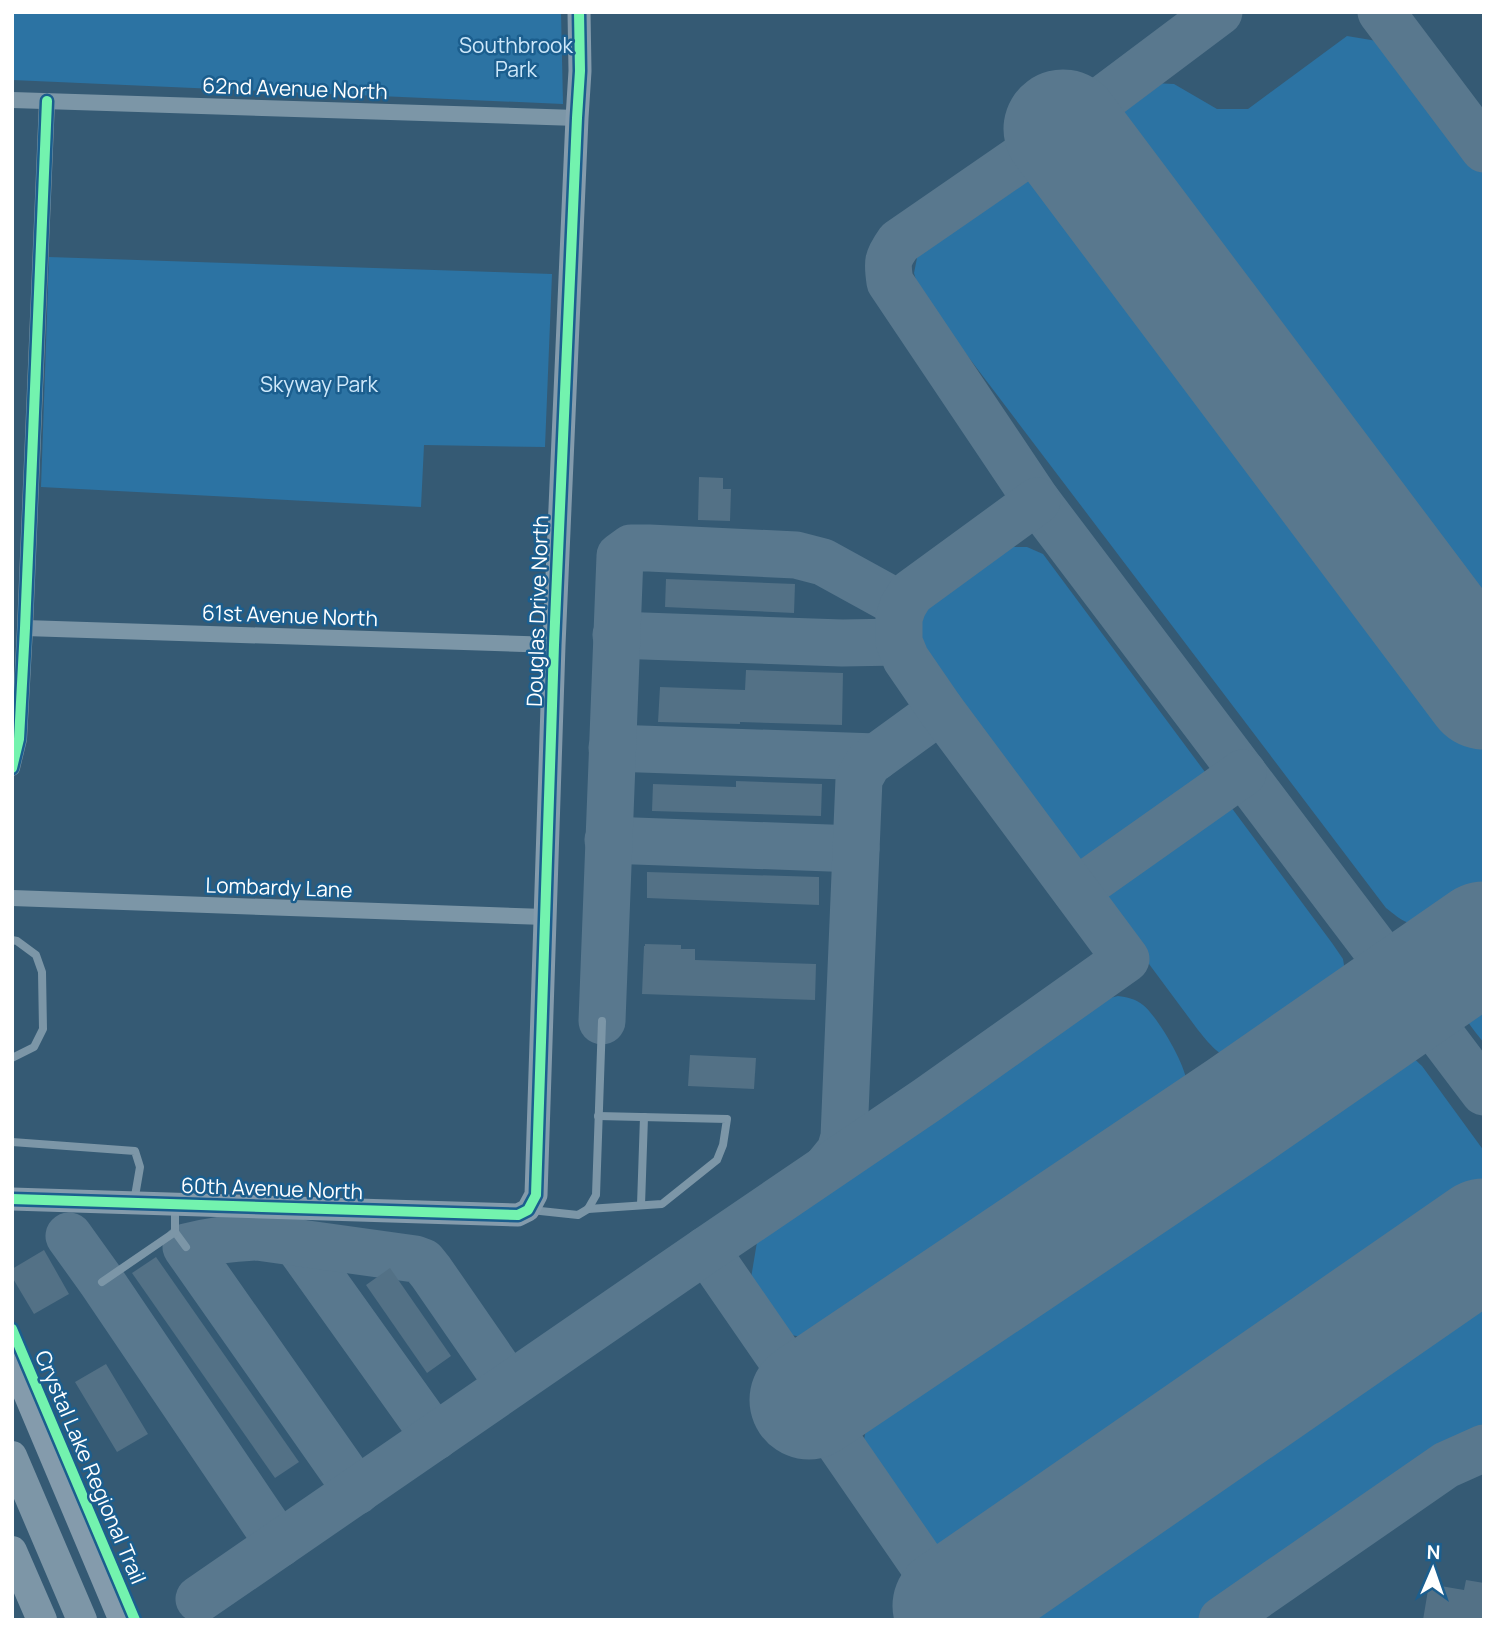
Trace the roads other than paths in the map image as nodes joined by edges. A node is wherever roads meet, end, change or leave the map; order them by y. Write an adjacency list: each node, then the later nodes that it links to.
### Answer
1 (579, 12): 4 (street, Douglas Drive North)
2 (12, 100): 3 (street, 62nd Avenue North)
3 (47, 101): 4 (street, 62nd Avenue North); 5 (street)
4 (576, 118): 6 (street, Douglas Drive North)
5 (25, 628): 6 (street, 61st Avenue North); 7 (street)
6 (554, 645): 9 (street, Douglas Drive North)
7 (12, 768)
8 (12, 898): 9 (street, Lombardy Lane)
9 (545, 917): 21 (street, Douglas Drive North)
10 (12, 940): 12 (lane)
11 (602, 1021): 13 (lane)
12 (12, 1058)
13 (598, 1116): 14 (lane); 20 (lane)
14 (644, 1117): 19 (lane); 19 (lane)
15 (12, 1142): 17 (lane)
16 (12, 1199): 17 (street, 60th Avenue North)
17 (134, 1203): 18 (street, 60th Avenue North)
18 (175, 1205): 21 (street, 60th Avenue North); 22 (lane)
19 (641, 1205): 20 (lane)
20 (588, 1209): 21 (lane)
21 (528, 1210)
22 (175, 1232): 23 (lane); 24 (lane)
23 (186, 1247)
24 (102, 1282)
25 (12, 1364): 30 (street)
26 (12, 1456): 29 (highway)
27 (12, 1551): 28 (highway)
28 (41, 1620)
29 (82, 1620)
30 (120, 1620)

